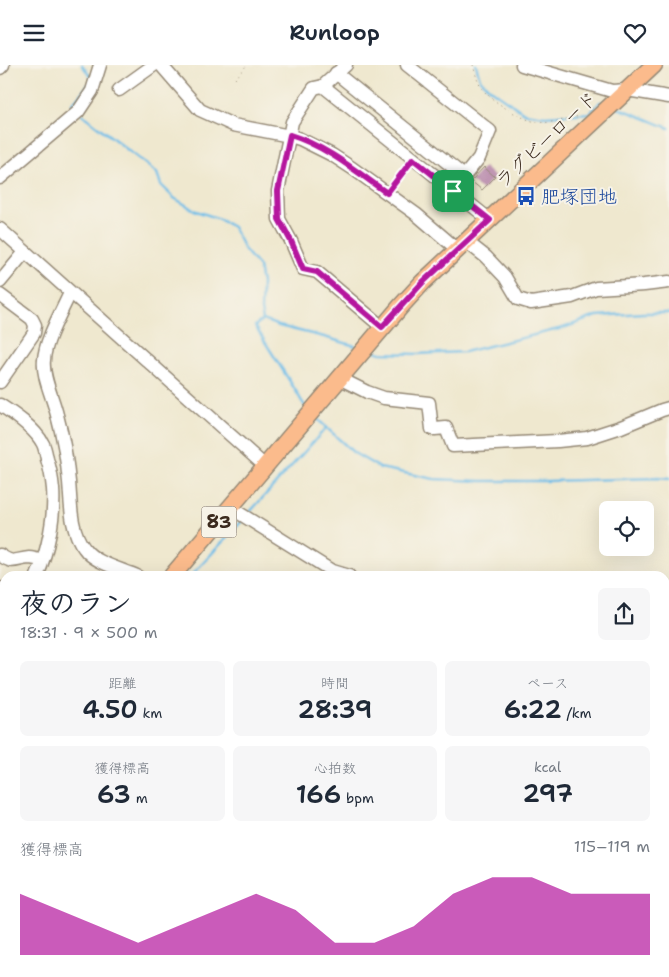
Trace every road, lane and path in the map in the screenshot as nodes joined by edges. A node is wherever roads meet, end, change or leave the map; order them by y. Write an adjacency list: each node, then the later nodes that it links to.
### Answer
1 (3, 65): 10 (street)
2 (100, 65): 21 (street)
3 (154, 65): 14 (street)
4 (161, 65): 18 (street)
5 (248, 65): 12 (path)
6 (407, 65): 20 (street)
7 (473, 65): 17 (path)
8 (522, 65): 15 (street)
9 (654, 65): 15 (main road, ラグビーロード / 83)
10 (0, 68)
11 (341, 69): 13 (street); 20 (street)
12 (234, 79)
13 (323, 86): 18 (street); 19 (street)
14 (119, 90)
15 (627, 90): 16 (street); 17 (main road, ラグビーロード / 83)
16 (669, 97)
17 (605, 111): 24 (main road, ラグビーロード / 83)
18 (290, 135): 23 (street); 32 (street)
19 (413, 159): 22 (street); 23 (path)
20 (464, 176): 22 (street)
21 (0, 178)
22 (453, 191): 24 (street)
23 (387, 193): 26 (street)
24 (490, 220): 26 (main road, ラグビーロード / 83)
25 (0, 229): 27 (street)
26 (462, 246): 29 (street); 32 (main road, ラグビーロード / 83)
27 (25, 252): 28 (street); 30 (street)
28 (0, 282)
29 (669, 282)
30 (70, 293): 37 (street); 42 (street)
31 (0, 295): 34 (street)
32 (382, 327): 33 (main road, ラグビーロード / 83)
33 (339, 378): 36 (street); 37 (main road, ラグビーロード / 83)
34 (0, 382)
35 (0, 405): 40 (street)
36 (669, 408)
37 (265, 466): 38 (main road, 83)
38 (241, 514): 43 (main road, 83); 44 (street)
39 (0, 555): 40 (street)
40 (42, 560): 41 (street)
41 (39, 571)
42 (125, 571)
43 (178, 571)
44 (332, 571)

